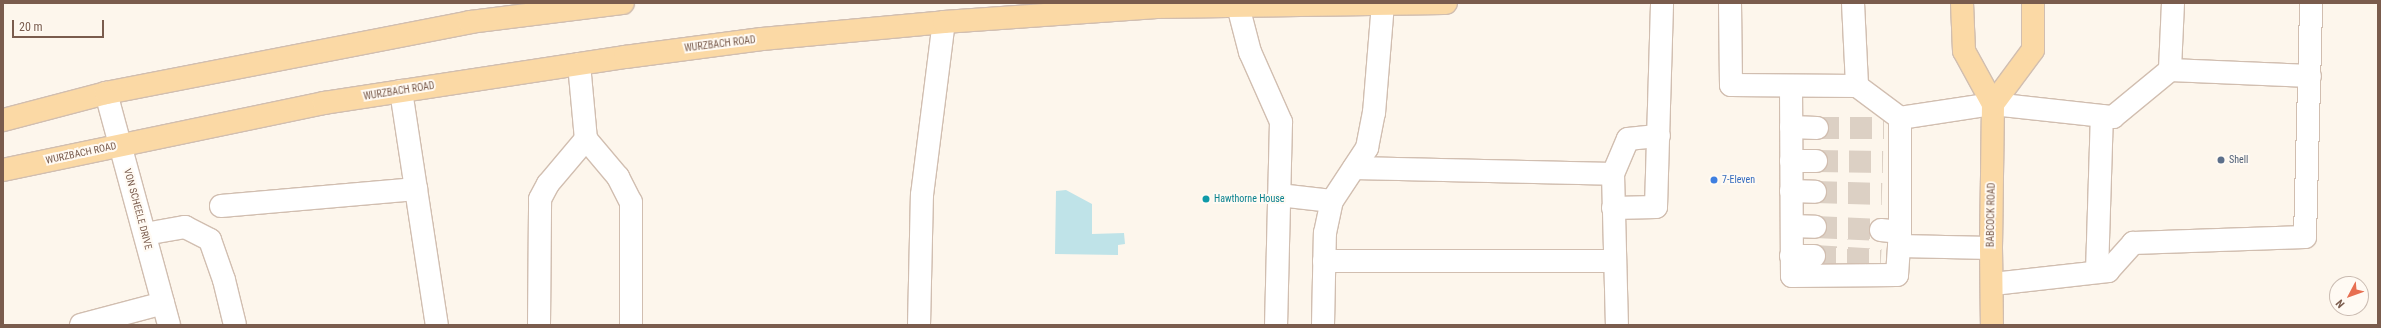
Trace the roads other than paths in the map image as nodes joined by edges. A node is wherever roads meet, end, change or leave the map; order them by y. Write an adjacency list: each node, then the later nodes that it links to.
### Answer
1 (623, 3): 19 (main road)
2 (1383, 3): 3 (main road, WURZBACH ROAD); 11 (main road, WURZBACH ROAD); 31 (street)
3 (1446, 3)
4 (1662, 3): 26 (street)
5 (1730, 3): 17 (street)
6 (1853, 3): 16 (street)
7 (1962, 3): 20 (main road, BABCOCK ROAD)
8 (2033, 3): 20 (main road)
9 (2173, 3): 14 (street)
10 (2311, 3): 15 (street)
11 (1238, 6): 12 (main road, WURZBACH ROAD); 37 (street)
12 (944, 22): 13 (main road, WURZBACH ROAD); 59 (street)
13 (579, 64): 18 (main road, WURZBACH ROAD); 27 (street)
14 (2170, 70): 15 (street); 21 (street)
15 (2310, 76): 50 (street)
16 (1856, 86): 17 (street); 23 (street)
17 (1791, 87): 24 (street)
18 (401, 91): 28 (main road, WURZBACH ROAD); 34 (street)
19 (106, 94): 22 (main road); 28 (street, VON SCHEELE DRIVE)
20 (1993, 104): 21 (street); 23 (street); 45 (main road, BABCOCK ROAD)
21 (2102, 116): 50 (street)
22 (3, 120)
23 (1894, 125): 44 (street)
24 (1791, 128): 25 (street); 29 (street)
25 (1817, 128)
26 (1659, 136): 33 (street); 40 (street)
27 (586, 139): 57 (street); 58 (street)
28 (121, 144): 32 (main road, WURZBACH ROAD); 43 (street, VON SCHEELE DRIVE)
29 (1791, 161): 30 (street); 35 (street)
30 (1816, 161)
31 (1354, 168): 33 (street); 38 (street)
32 (3, 170)
33 (1613, 174): 40 (street)
34 (416, 189): 39 (street); 56 (street)
35 (1791, 191): 36 (street); 41 (street)
36 (1815, 192)
37 (1280, 195): 38 (street); 60 (street)
38 (1332, 201): 48 (street)
39 (221, 206)
40 (1613, 208): 49 (street)
41 (1792, 226): 42 (street); 46 (street)
42 (1815, 227)
43 (145, 234): 52 (street, VON SCHEELE DRIVE); 55 (street)
44 (1892, 246): 45 (street); 46 (street)
45 (1990, 248): 51 (main road, BABCOCK ROAD)
46 (1791, 256): 47 (street)
47 (1814, 256)
48 (1324, 261): 49 (street); 61 (street)
49 (1615, 261): 62 (street)
50 (2097, 272): 51 (street)
51 (1993, 284): 63 (main road, BABCOCK ROAD)
52 (163, 303): 53 (street); 54 (street, VON SCHEELE DRIVE)
53 (81, 325)
54 (169, 325)
55 (235, 325)
56 (437, 325)
57 (539, 325)
58 (632, 325)
59 (919, 325)
60 (1276, 325)
61 (1323, 325)
62 (1616, 325)
63 (1992, 325)

